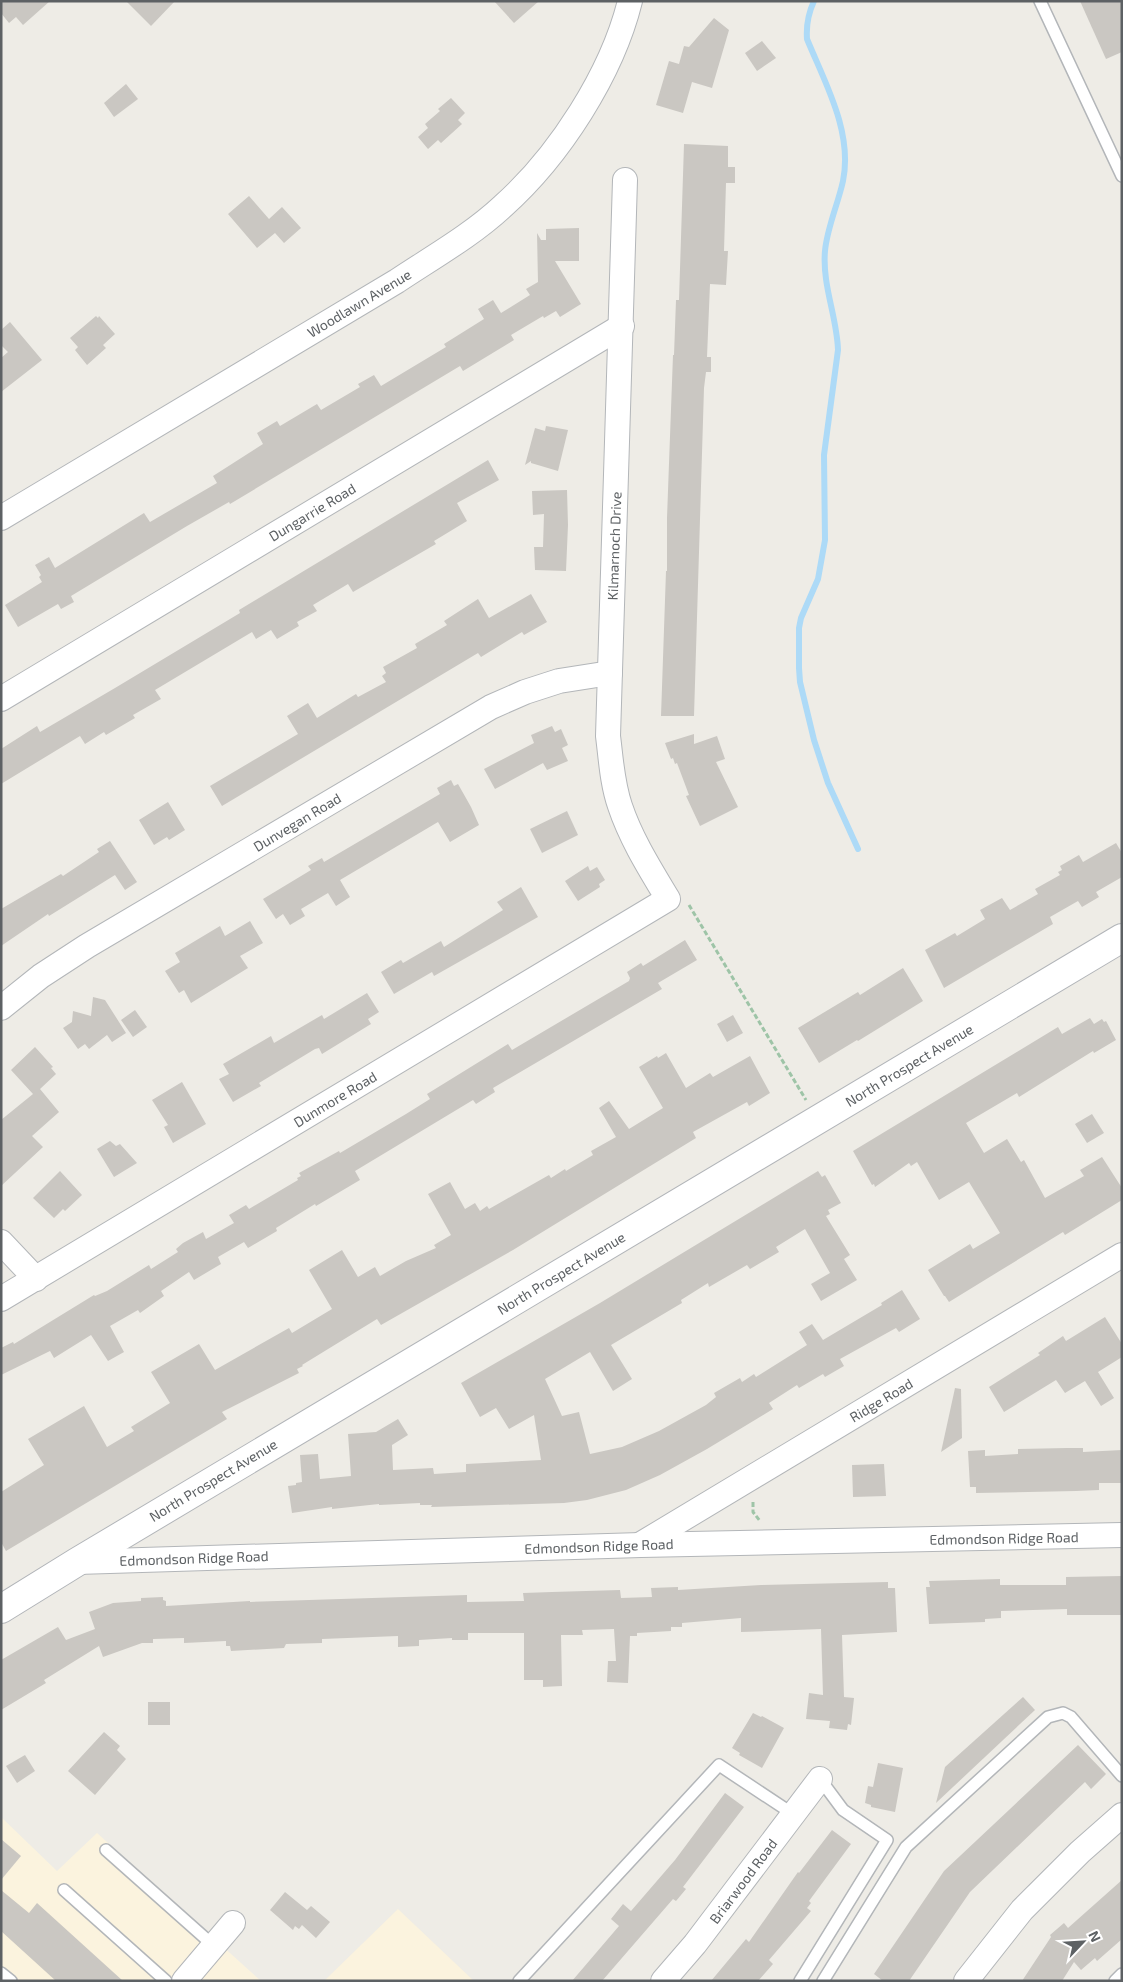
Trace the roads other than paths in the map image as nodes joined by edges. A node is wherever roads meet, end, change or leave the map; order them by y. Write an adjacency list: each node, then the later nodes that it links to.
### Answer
1 (630, 1): 6 (street, Woodlawn Avenue)
2 (1040, 1): 3 (lane)
3 (1122, 176)
4 (625, 180): 5 (street, Kilmarnoch Drive)
5 (622, 326): 7 (street, Kilmarnoch Drive); 8 (street, Dungarrie Road)
6 (1, 518)
7 (610, 673): 9 (street, Kilmarnoch Drive); 11 (street, Dunvegan Road)
8 (1, 699)
9 (679, 902): 14 (street, Dunmore Road)
10 (1122, 938): 18 (street, North Prospect Avenue)
11 (1, 1008)
12 (1, 1242): 14 (street)
13 (1122, 1255): 17 (street, Ridge Road)
14 (36, 1279): 15 (street, Dunmore Road)
15 (1, 1299)
16 (1122, 1535): 17 (street, Edmondson Ridge Road)
17 (641, 1545): 18 (street, Edmondson Ridge Road)
18 (77, 1562): 19 (street, North Prospect Avenue)
19 (1, 1609)
20 (1122, 1776): 36 (lane)
21 (820, 1778): 22 (street, Briarwood Road); 35 (lane)
22 (793, 1814): 33 (lane); 34 (street, Briarwood Road)
23 (1122, 1815): 37 (street)
24 (106, 1850): 27 (lane)
25 (64, 1890): 31 (lane)
26 (233, 1923): 27 (street)
27 (214, 1946): 32 (street)
28 (1, 1972): 30 (lane)
29 (1122, 1974): 38 (lane)
30 (11, 1981)
31 (166, 1981)
32 (184, 1981)
33 (519, 1981)
34 (663, 1981)
35 (800, 1981)
36 (823, 1981)
37 (966, 1981)
38 (1115, 1981)

